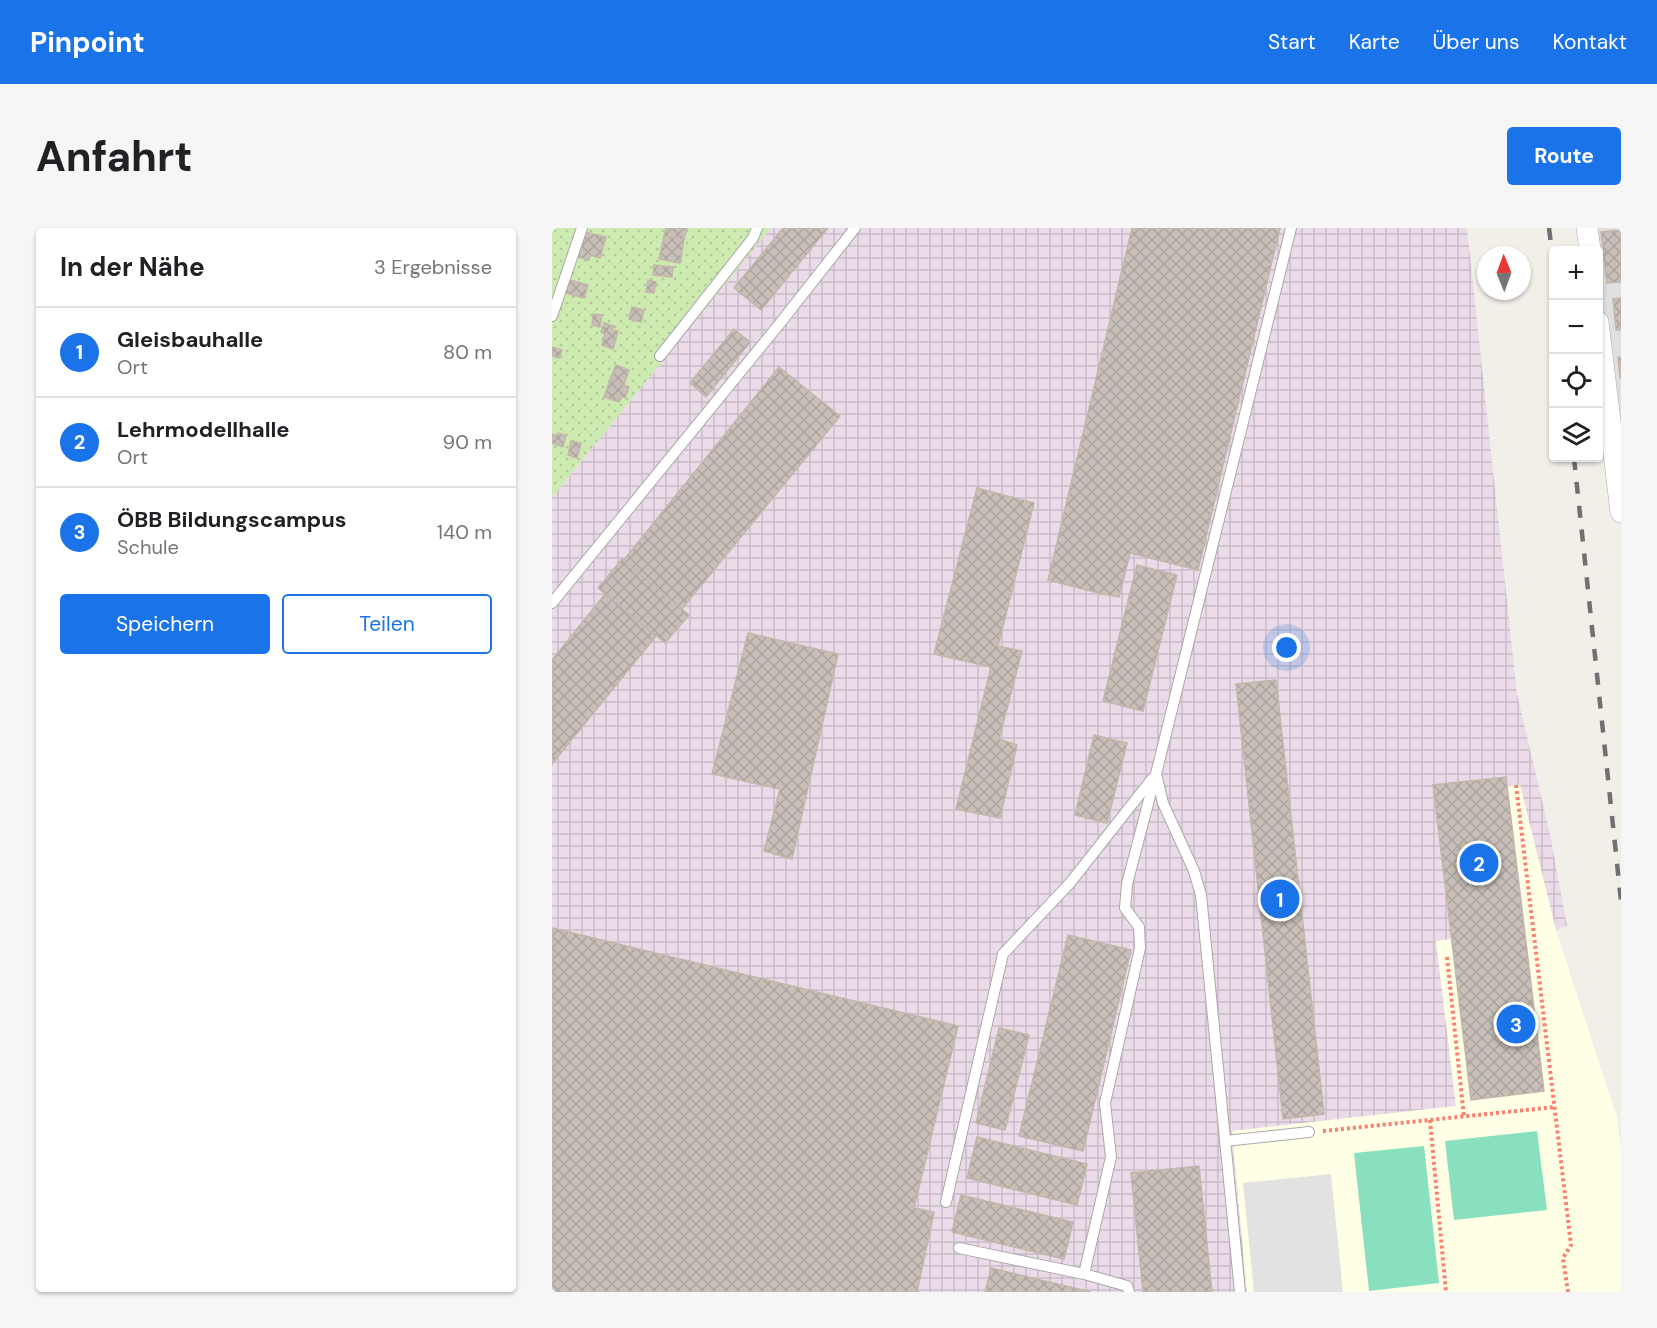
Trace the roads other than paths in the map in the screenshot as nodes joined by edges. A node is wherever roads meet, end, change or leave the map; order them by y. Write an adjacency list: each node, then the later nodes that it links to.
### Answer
1 (582, 228): 7 (lane)
2 (757, 228): 9 (lane)
3 (855, 228): 12 (lane)
4 (1291, 228): 13 (lane)
5 (1587, 228): 6 (street)
6 (1589, 246)
7 (552, 316)
8 (1603, 350): 10 (street)
9 (660, 356)
10 (1620, 469): 11 (street)
11 (1621, 512)
12 (552, 603)
13 (1156, 774): 15 (lane); 16 (lane); 18 (lane)
14 (1309, 1132): 15 (lane)
15 (1225, 1141): 20 (lane)
16 (946, 1202)
17 (959, 1248): 18 (lane)
18 (1084, 1274): 19 (lane)
19 (1129, 1292)
20 (1240, 1292)

